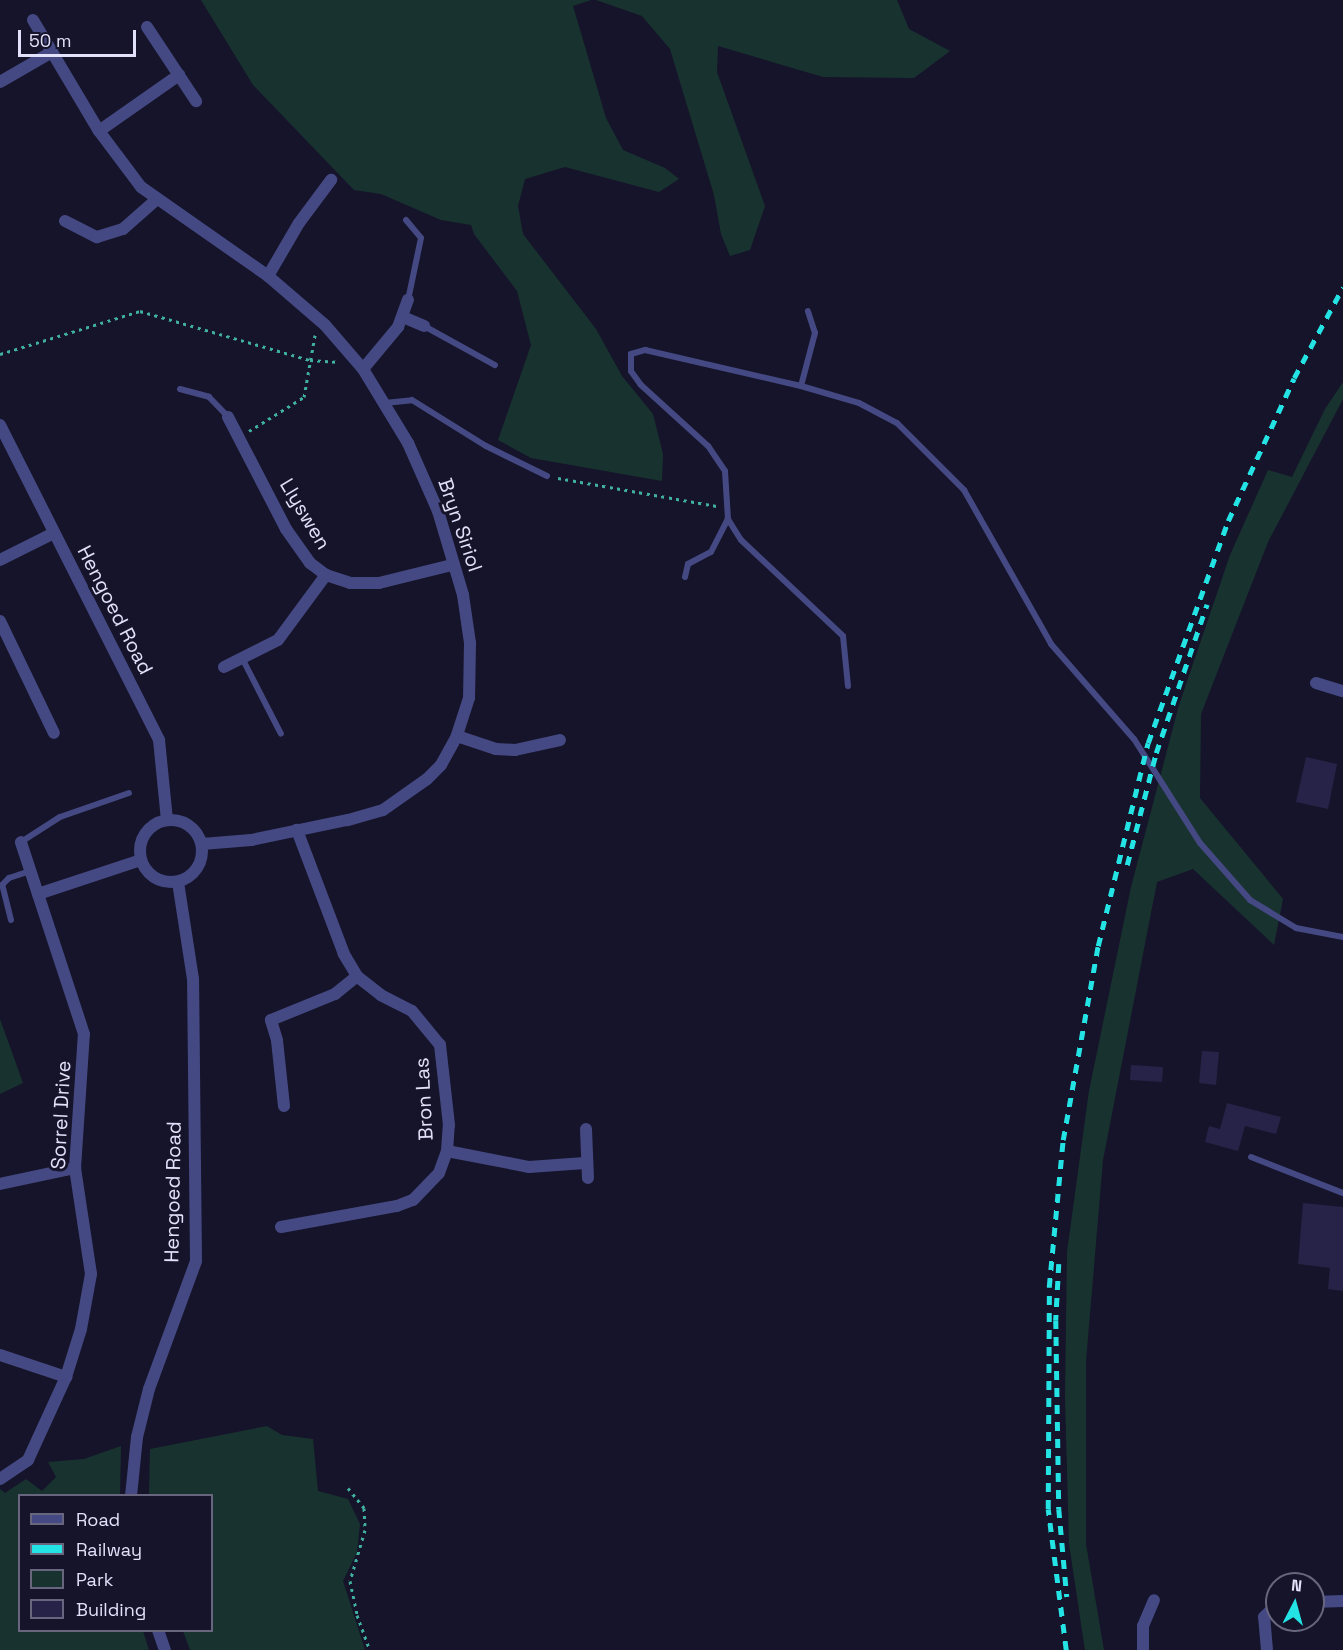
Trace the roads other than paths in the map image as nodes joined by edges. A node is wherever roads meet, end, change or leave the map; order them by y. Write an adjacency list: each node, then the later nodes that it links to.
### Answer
1 (33, 20): 3 (street, Bryn Siriol)
2 (147, 27): 4 (street)
3 (52, 52): 5 (street); 7 (street, Bryn Siriol)
4 (179, 75): 6 (street); 7 (street)
5 (0, 82)
6 (196, 101)
7 (99, 131): 9 (street, Bryn Siriol)
8 (332, 180): 12 (street)
9 (157, 199): 11 (street); 12 (street, Bryn Siriol)
10 (406, 220): 13 (lane)
11 (65, 221)
12 (268, 276): 18 (street, Bryn Siriol)
13 (408, 300): 15 (street)
14 (808, 311): 19 (lane)
15 (403, 317): 16 (street); 18 (street)
16 (424, 326): 17 (lane)
17 (495, 365)
18 (361, 367): 21 (street, Bryn Siriol)
19 (801, 386): 25 (lane); 51 (lane)
20 (180, 389): 22 (lane)
21 (384, 404): 24 (lane); 28 (street, Bryn Siriol)
22 (228, 417): 29 (street, Llyswen)
23 (0, 425): 26 (street, Hengoed Road)
24 (547, 476)
25 (728, 519): 30 (lane); 35 (lane)
26 (54, 533): 27 (street); 42 (street, Hengoed Road)
27 (0, 560)
28 (452, 565): 29 (street, Llyswen); 39 (street, Bryn Siriol)
29 (326, 575): 32 (street)
30 (685, 577)
31 (0, 621): 37 (street)
32 (241, 658): 33 (street); 38 (lane)
33 (224, 667)
34 (1316, 682): 36 (street)
35 (848, 686)
36 (1343, 691)
37 (54, 733)
38 (281, 734)
39 (457, 736): 40 (street); 43 (street, Bryn Siriol)
40 (560, 740)
41 (129, 793): 44 (lane)
42 (167, 820): 45 (street); 46 (street)
43 (297, 830): 45 (street, Bryn Siriol); 52 (street, Bron Las)
44 (21, 842): 47 (street, Sorrel Drive)
45 (202, 844): 48 (street)
46 (141, 860): 48 (street); 49 (street)
47 (31, 871): 49 (street, Sorrel Drive); 50 (lane)
48 (178, 882): 66 (street, Hengoed Road)
49 (38, 894): 58 (street, Sorrel Drive)
50 (11, 920)
51 (1343, 937)
52 (357, 976): 53 (street); 55 (street, Bron Las)
53 (284, 1106)
54 (586, 1129): 57 (street)
55 (447, 1151): 57 (street); 62 (street, Bron Las)
56 (1251, 1157): 61 (lane)
57 (585, 1163): 59 (street)
58 (75, 1168): 60 (street); 64 (street, Sorrel Drive)
59 (588, 1178)
60 (0, 1185)
61 (1343, 1193)
62 (281, 1227)
63 (0, 1355): 64 (street)
64 (66, 1377): 65 (street, Sorrel Drive)
65 (0, 1479)
66 (131, 1494)
67 (1154, 1599): 73 (street)
68 (1343, 1601): 69 (street)
69 (1325, 1602)
70 (159, 1632): 72 (street)
71 (1265, 1632): 74 (street)
72 (165, 1650)
73 (1143, 1650)
74 (1267, 1650)

